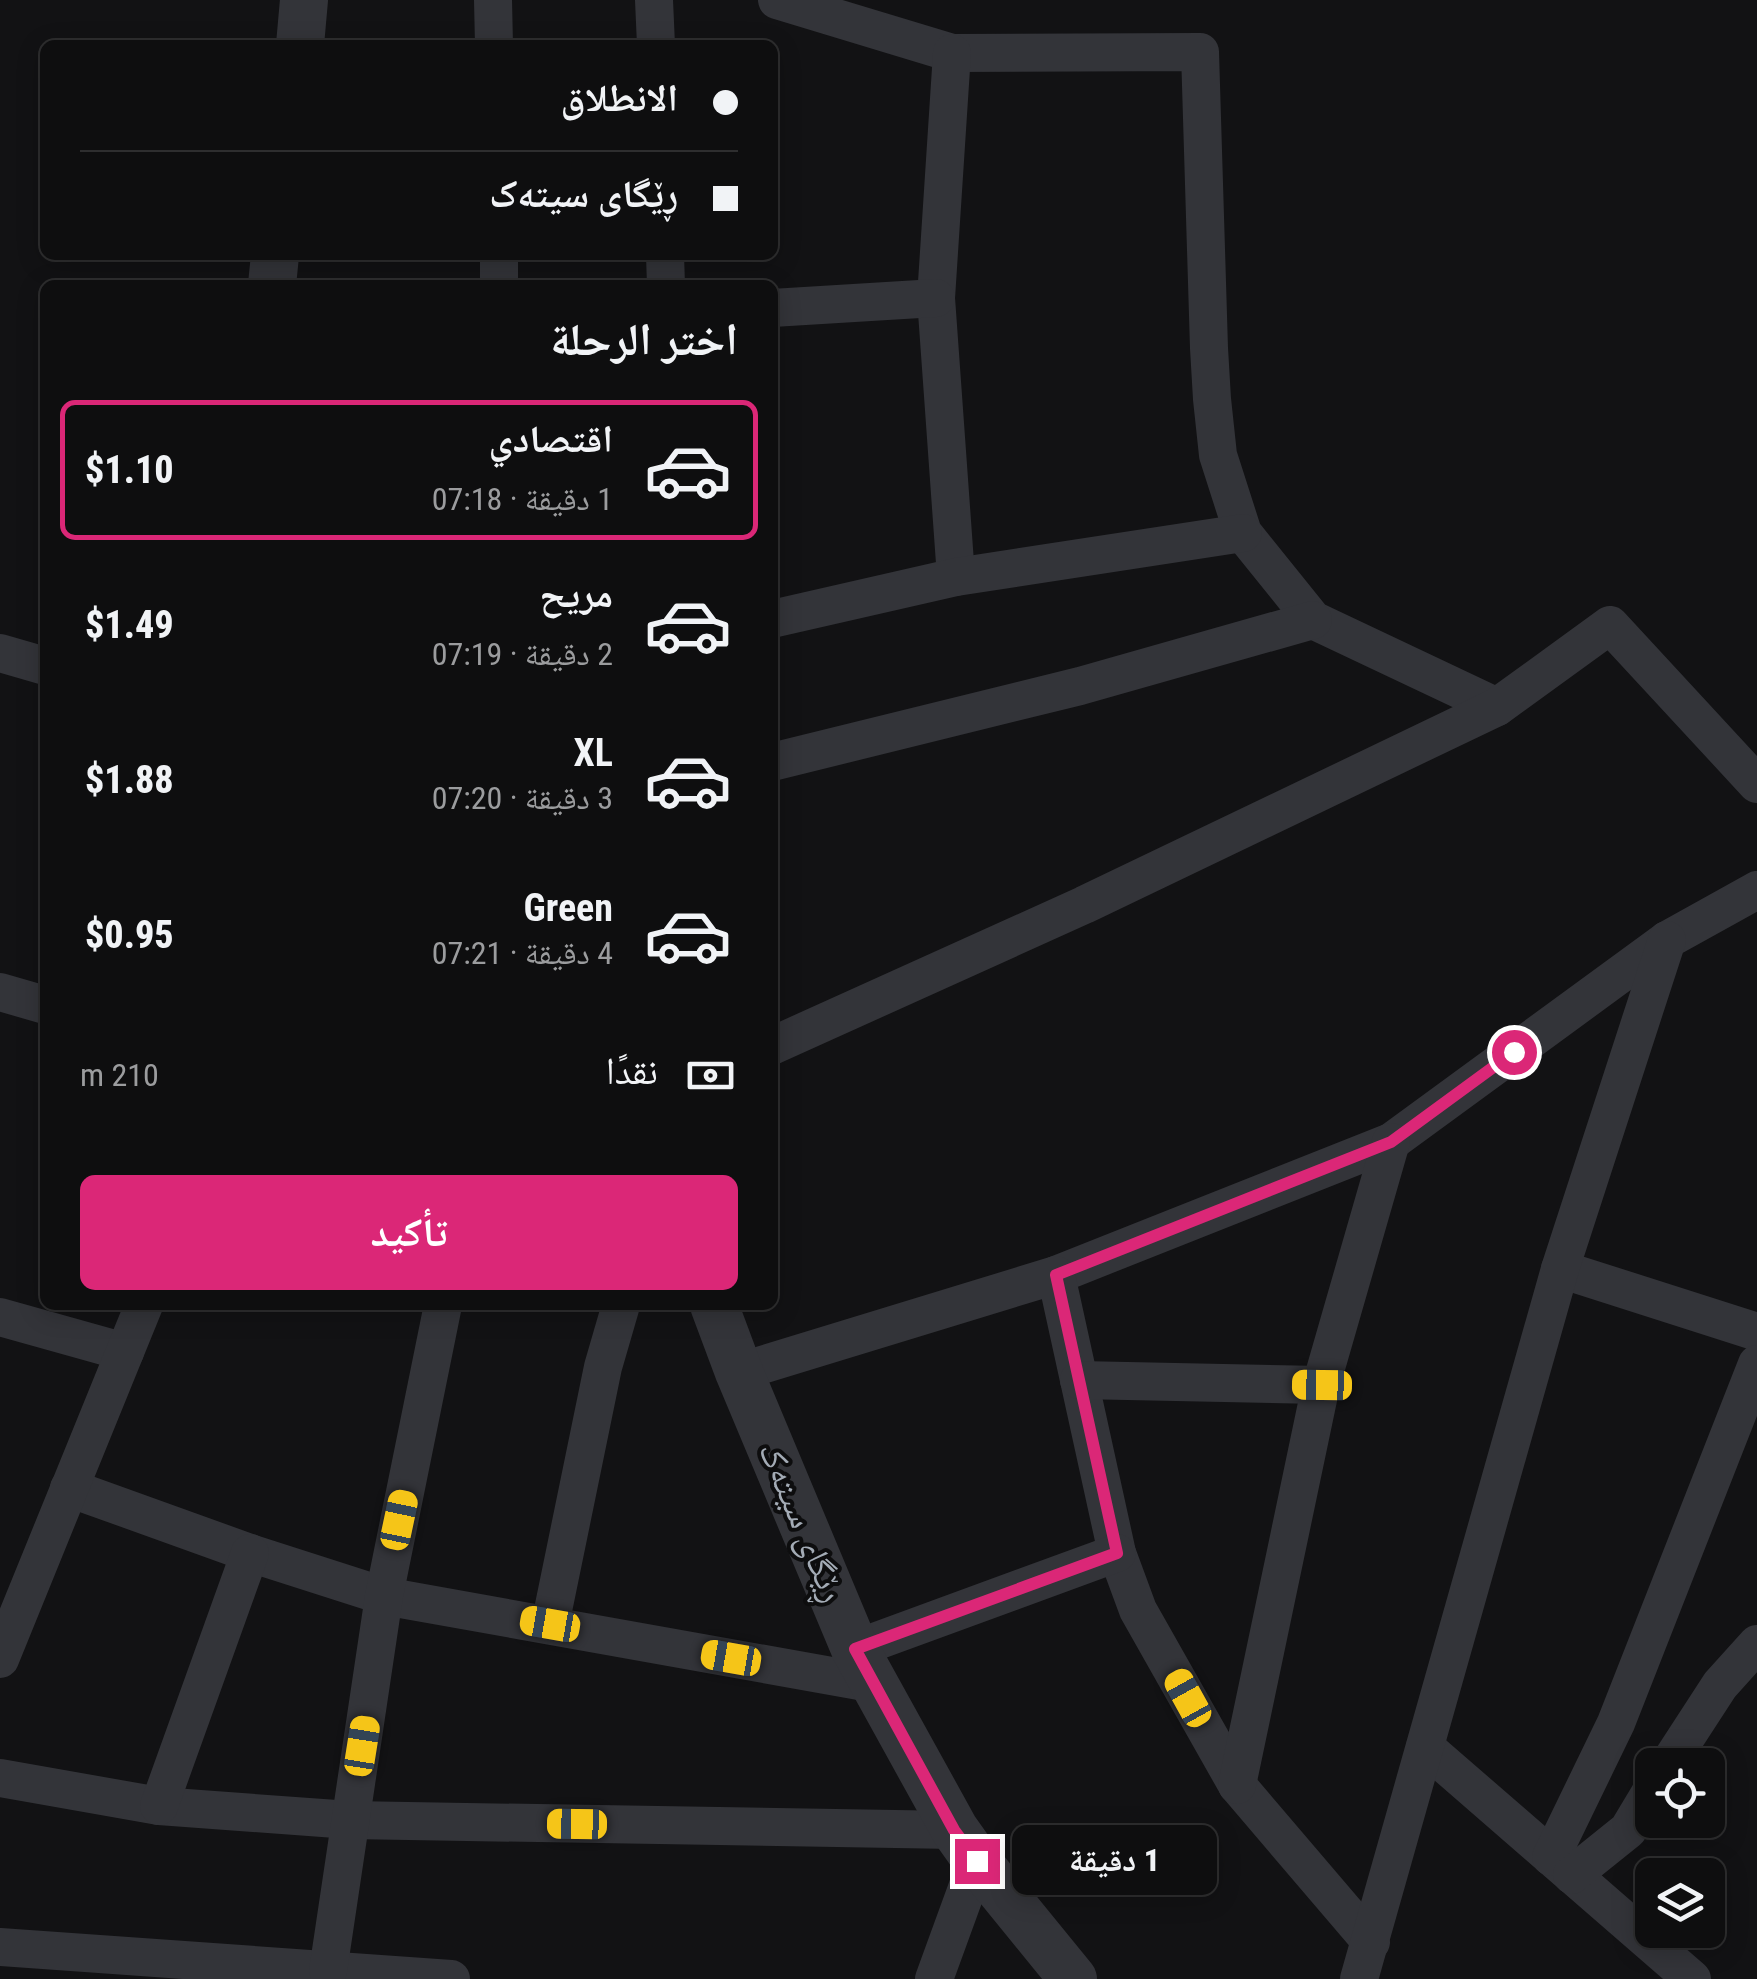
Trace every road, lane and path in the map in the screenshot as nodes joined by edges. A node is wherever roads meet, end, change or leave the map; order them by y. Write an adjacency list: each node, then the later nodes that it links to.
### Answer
1 (304, 0): 5 (street)
2 (493, 0): 6 (street)
3 (654, 0): 7 (street)
4 (777, 0): 8 (street)
5 (300, 40)
6 (494, 40)
7 (656, 40)
8 (952, 52): 9 (street); 11 (street)
9 (936, 298): 10 (street); 12 (street)
10 (778, 308)
11 (1242, 533): 12 (street); 14 (street)
12 (956, 577): 13 (street)
13 (778, 619)
14 (1314, 620): 17 (street); 18 (street)
15 (0, 653): 16 (street)
16 (40, 665)
17 (1496, 707): 19 (street); 24 (street)
18 (778, 761)
19 (1757, 784)
20 (1757, 890): 21 (street)
21 (1667, 940): 25 (street); 26 (street)
22 (0, 992): 23 (street)
23 (40, 1004)
24 (778, 1043)
25 (1391, 1142): 27 (street); 38 (street)
26 (1560, 1269): 33 (street); 47 (street)
27 (1056, 1275): 36 (street); 37 (street)
28 (142, 1310): 34 (street)
29 (442, 1310): 42 (street)
30 (620, 1310): 43 (street)
31 (716, 1310): 36 (street, ڕێگای سیتەک)
32 (0, 1318): 34 (street)
33 (1757, 1332)
34 (124, 1352): 39 (street)
35 (1757, 1364): 55 (street)
36 (738, 1372): 46 (street, ڕێگای سیتەک)
37 (1079, 1380): 38 (street); 41 (street)
38 (1322, 1385): 50 (street)
39 (69, 1488): 40 (street); 45 (street)
40 (250, 1553): 42 (street); 51 (street)
41 (1117, 1553): 46 (street); 50 (street)
42 (384, 1596): 43 (street); 53 (street)
43 (550, 1624): 46 (street)
44 (1757, 1644): 48 (street)
45 (0, 1658)
46 (865, 1667): 54 (street, ڕێگای سیتەک)
47 (1425, 1747): 55 (street); 56 (street)
48 (1679, 1748)
49 (0, 1778): 51 (street)
50 (1237, 1785): 56 (street)
51 (160, 1806): 53 (street)
52 (1635, 1818): 55 (street)
53 (350, 1820): 54 (street); 58 (street)
54 (966, 1846): 60 (street); 61 (street, ڕێگای سیتەک)
55 (1562, 1866): 63 (street)
56 (1371, 1942): 62 (street)
57 (0, 1947): 58 (street)
58 (328, 1971): 59 (street)
59 (451, 1979)
60 (934, 1979)
61 (1073, 1979)
62 (1360, 1979)
63 (1692, 1979)

